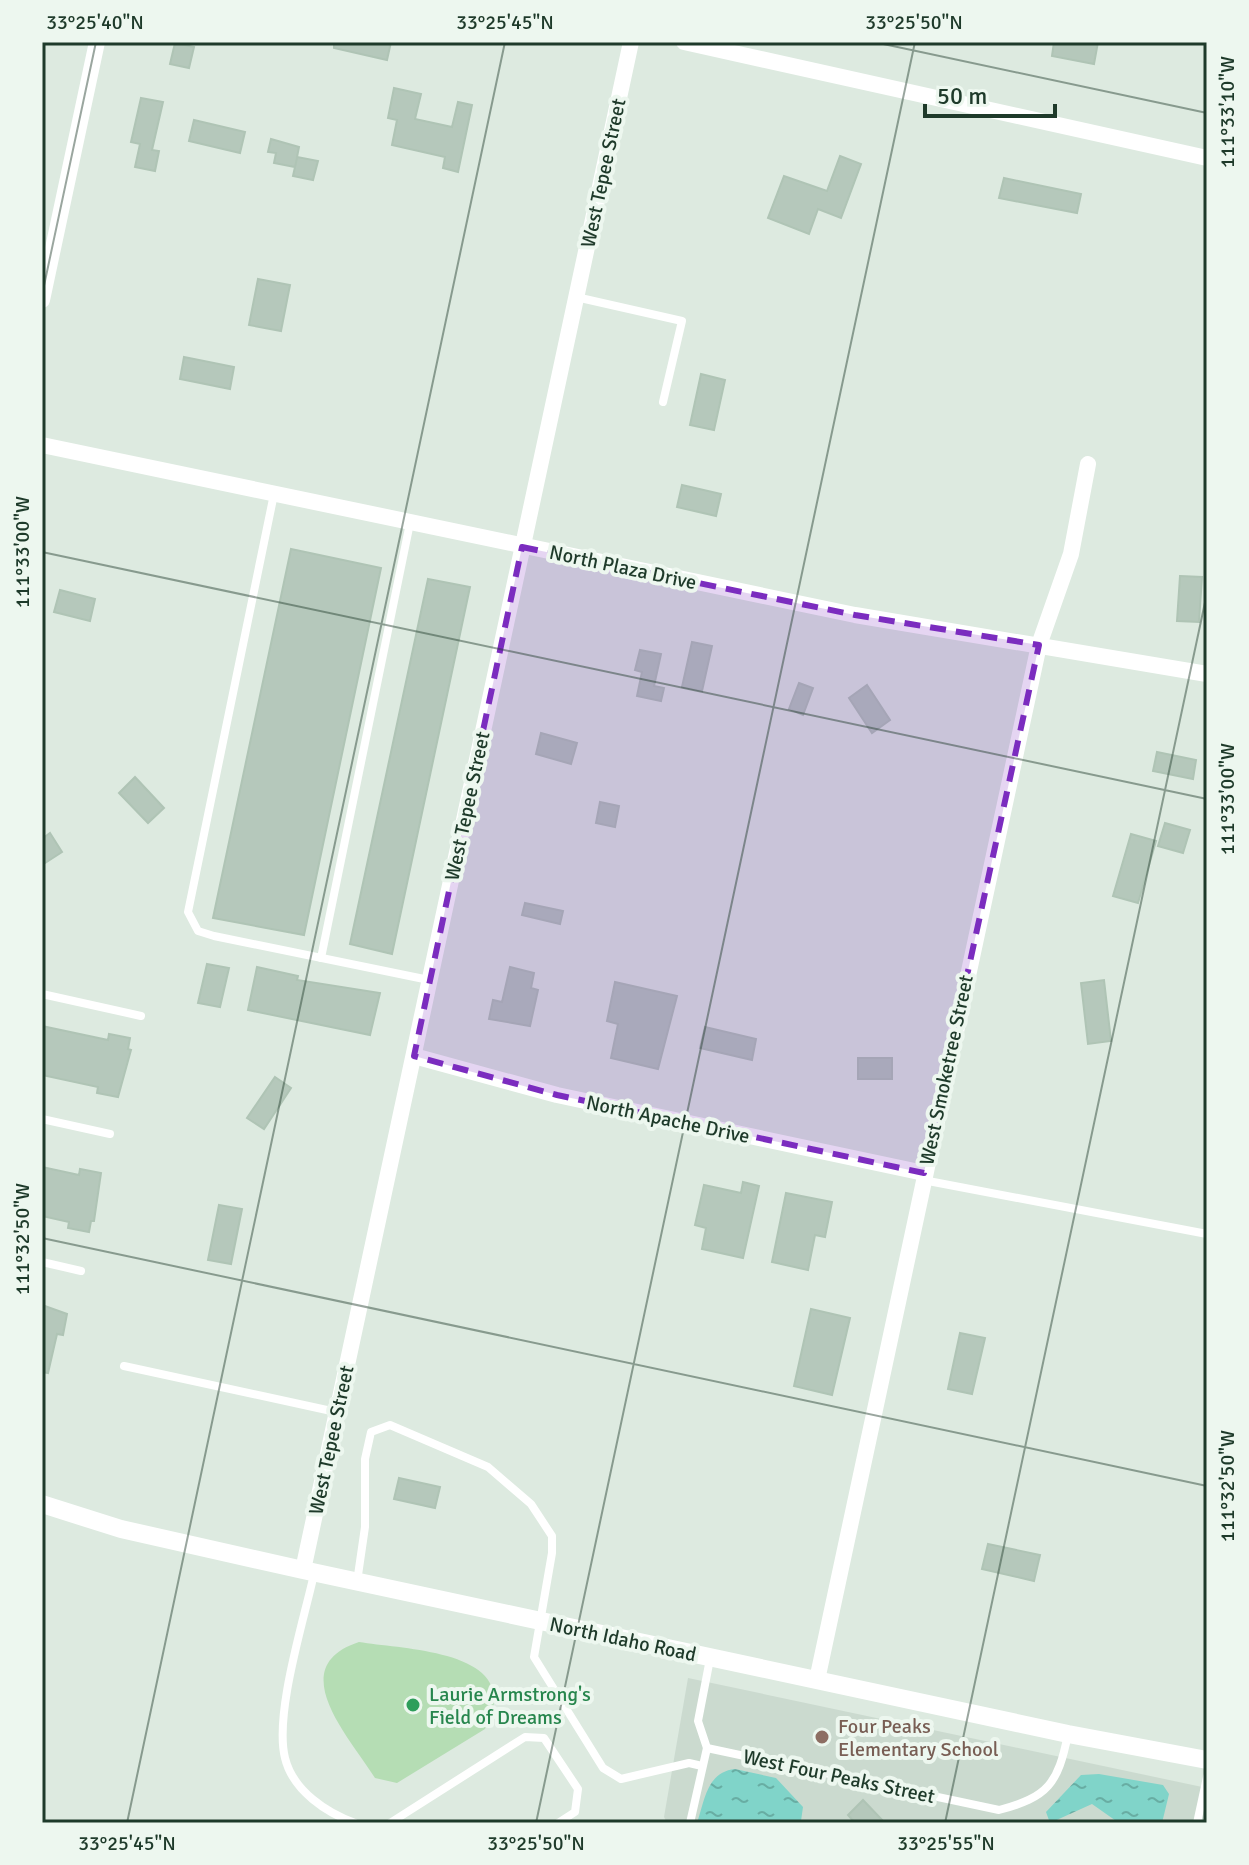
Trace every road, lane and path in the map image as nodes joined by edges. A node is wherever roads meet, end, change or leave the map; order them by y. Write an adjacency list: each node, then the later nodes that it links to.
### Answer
1 (97, 42): 6 (street)
2 (631, 42): 5 (street, West Tepee Street)
3 (684, 42): 4 (street)
4 (1207, 158)
5 (576, 297): 7 (lane); 12 (street, West Tepee Street)
6 (42, 300)
7 (663, 402)
8 (42, 445): 10 (street, North Plaza Drive)
9 (1088, 464): 13 (street, West Smoketree Street)
10 (274, 494): 11 (street, North Plaza Drive); 15 (lane)
11 (410, 523): 12 (street, North Plaza Drive); 15 (lane)
12 (522, 547): 13 (street, North Plaza Drive); 16 (street, West Tepee Street)
13 (1039, 645): 14 (street, North Plaza Drive); 22 (street, West Smoketree Street)
14 (1207, 674)
15 (321, 958): 16 (lane)
16 (430, 980): 19 (street, West Tepee Street)
17 (42, 994): 18 (lane)
18 (141, 1016)
19 (414, 1056): 22 (street, North Apache Drive); 27 (street, West Tepee Street)
20 (42, 1119): 21 (lane)
21 (110, 1134)
22 (923, 1176): 23 (lane); 33 (street, West Smoketree Street)
23 (1207, 1234)
24 (42, 1262): 25 (lane)
25 (81, 1271)
26 (124, 1366): 27 (lane)
27 (337, 1412): 29 (street, West Tepee Street)
28 (42, 1504): 29 (street, North Idaho Road)
29 (308, 1572): 30 (street, North Idaho Road); 39 (lane)
30 (357, 1582): 31 (street, North Idaho Road); 31 (lane)
31 (541, 1621): 32 (street, North Idaho Road); 37 (lane)
32 (710, 1658): 33 (street, North Idaho Road); 35 (lane)
33 (817, 1680): 34 (street, North Idaho Road)
34 (1068, 1734): 35 (lane, West Four Peaks Street); 36 (street, North Idaho Road)
35 (707, 1748): 37 (lane)
36 (1207, 1760)
37 (702, 1766): 42 (lane)
38 (1207, 1777): 43 (lane)
39 (355, 1823)
40 (390, 1823): 41 (lane)
41 (558, 1823)
42 (690, 1823)
43 (1197, 1823)

